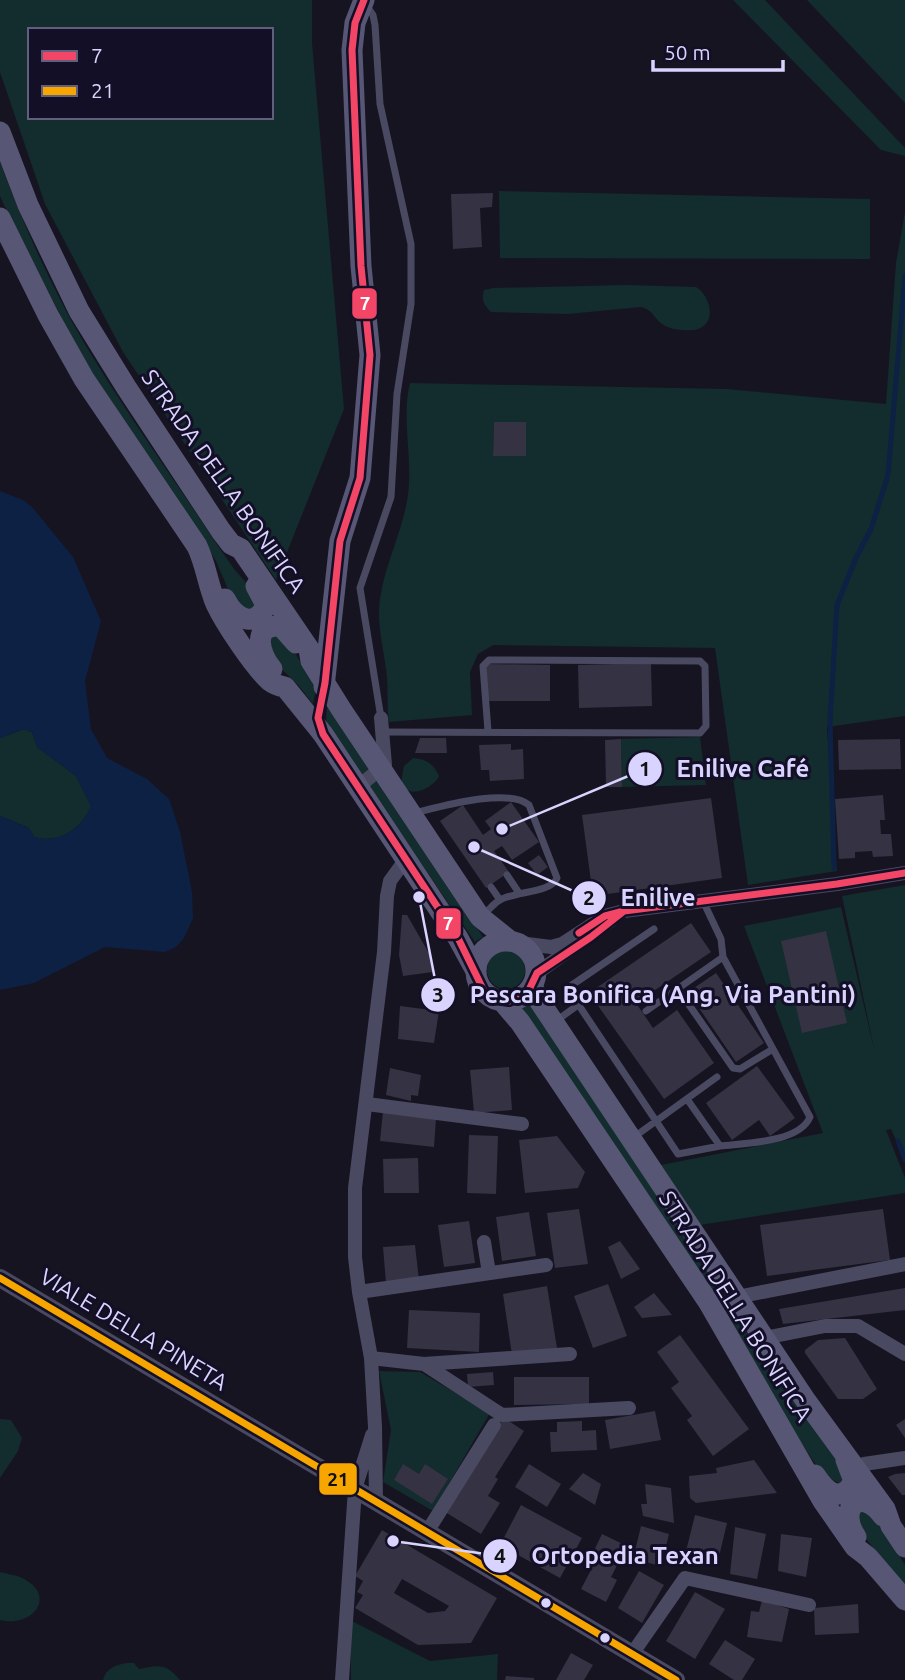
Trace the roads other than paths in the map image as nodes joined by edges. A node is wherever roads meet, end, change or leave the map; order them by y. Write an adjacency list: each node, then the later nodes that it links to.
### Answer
1 (363, 1): 7 (main road); 9 (lane)
2 (0, 132): 4 (main road, STRADA DELLA BONIFICA)
3 (0, 218): 5 (main road)
4 (231, 544): 5 (main road); 6 (main road, STRADA DELLA BONIFICA)
5 (204, 561): 8 (main road)
6 (311, 661): 7 (main road, STRADA DELLA BONIFICA); 8 (main road)
7 (325, 683): 11 (main road); 12 (main road, STRADA DELLA BONIFICA)
8 (285, 687): 11 (main road)
9 (382, 725): 10 (lane); 12 (street)
10 (488, 731): 10 (lane)
11 (323, 734): 13 (main road)
12 (381, 769): 13 (street); 15 (main road, STRADA DELLA BONIFICA)
13 (362, 791): 17 (main road)
14 (436, 807): 15 (lane); 16 (lane); 21 (lane)
15 (411, 814): 25 (main road, STRADA DELLA BONIFICA)
16 (442, 818)
17 (406, 859): 29 (main road); 39 (street)
18 (905, 873): 23 (street)
19 (507, 875): 21 (lane)
20 (491, 887): 22 (lane)
21 (519, 893): 22 (lane)
22 (500, 900): 25 (lane)
23 (703, 901): 24 (street); 28 (lane, STRADA DELLA BONIFICA)
24 (624, 911): 27 (street); 30 (street)
25 (480, 917): 27 (main road, STRADA DELLA BONIFICA)
26 (654, 929): 33 (lane)
27 (514, 942): 29 (main road); 30 (main road)
28 (723, 957): 31 (lane); 36 (lane, STRADA DELLA BONIFICA)
29 (476, 971): 32 (main road)
30 (535, 979): 32 (main road); 35 (main road, STRADA DELLA BONIFICA)
31 (678, 989): 34 (lane); 36 (lane)
32 (502, 1001): 59 (main road, STRADA DELLA BONIFICA)
33 (578, 1005): 35 (lane); 40 (lane, STRADA DELLA BONIFICA)
34 (646, 1011)
35 (554, 1023): 42 (main road, STRADA DELLA BONIFICA)
36 (773, 1049): 43 (lane, STRADA DELLA BONIFICA)
37 (717, 1077): 38 (lane)
38 (687, 1099): 40 (lane); 43 (lane)
39 (367, 1104): 41 (street); 49 (street)
40 (656, 1121): 42 (lane); 43 (lane, STRADA DELLA BONIFICA)
41 (522, 1124)
42 (631, 1140): 50 (main road, STRADA DELLA BONIFICA)
43 (720, 1146)
44 (484, 1242): 47 (street)
45 (905, 1264): 50 (street)
46 (546, 1265): 47 (street)
47 (488, 1273): 49 (street)
48 (0, 1278): 62 (street, VIALE DELLA PINETA)
49 (359, 1292): 54 (street)
50 (737, 1297): 51 (main road, STRADA DELLA BONIFICA)
51 (764, 1338): 53 (street, STRADA DELLA BONIFICA); 61 (main road, STRADA DELLA BONIFICA)
52 (570, 1354): 55 (street)
53 (905, 1354)
54 (371, 1358): 55 (street); 58 (street)
55 (424, 1364): 56 (street)
56 (629, 1408)
57 (494, 1425): 65 (street)
58 (375, 1427): 62 (street); 63 (street)
59 (797, 1453): 61 (main road); 67 (main road, STRADA DELLA BONIFICA)
60 (905, 1458): 61 (street)
61 (850, 1461): 64 (main road, STRADA DELLA BONIFICA)
62 (355, 1489): 63 (street, VIALE DELLA PINETA); 71 (street)
63 (376, 1502): 65 (street, VIALE DELLA PINETA)
64 (891, 1525): 66 (main road, STRADA DELLA BONIFICA); 67 (main road)
65 (427, 1532): 70 (street, VIALE DELLA PINETA)
66 (905, 1547)
67 (869, 1557): 68 (main road, STRADA DELLA BONIFICA)
68 (905, 1600)
69 (809, 1605): 70 (street)
70 (632, 1654): 72 (street, VIALE DELLA PINETA)
71 (342, 1680)
72 (676, 1680)

